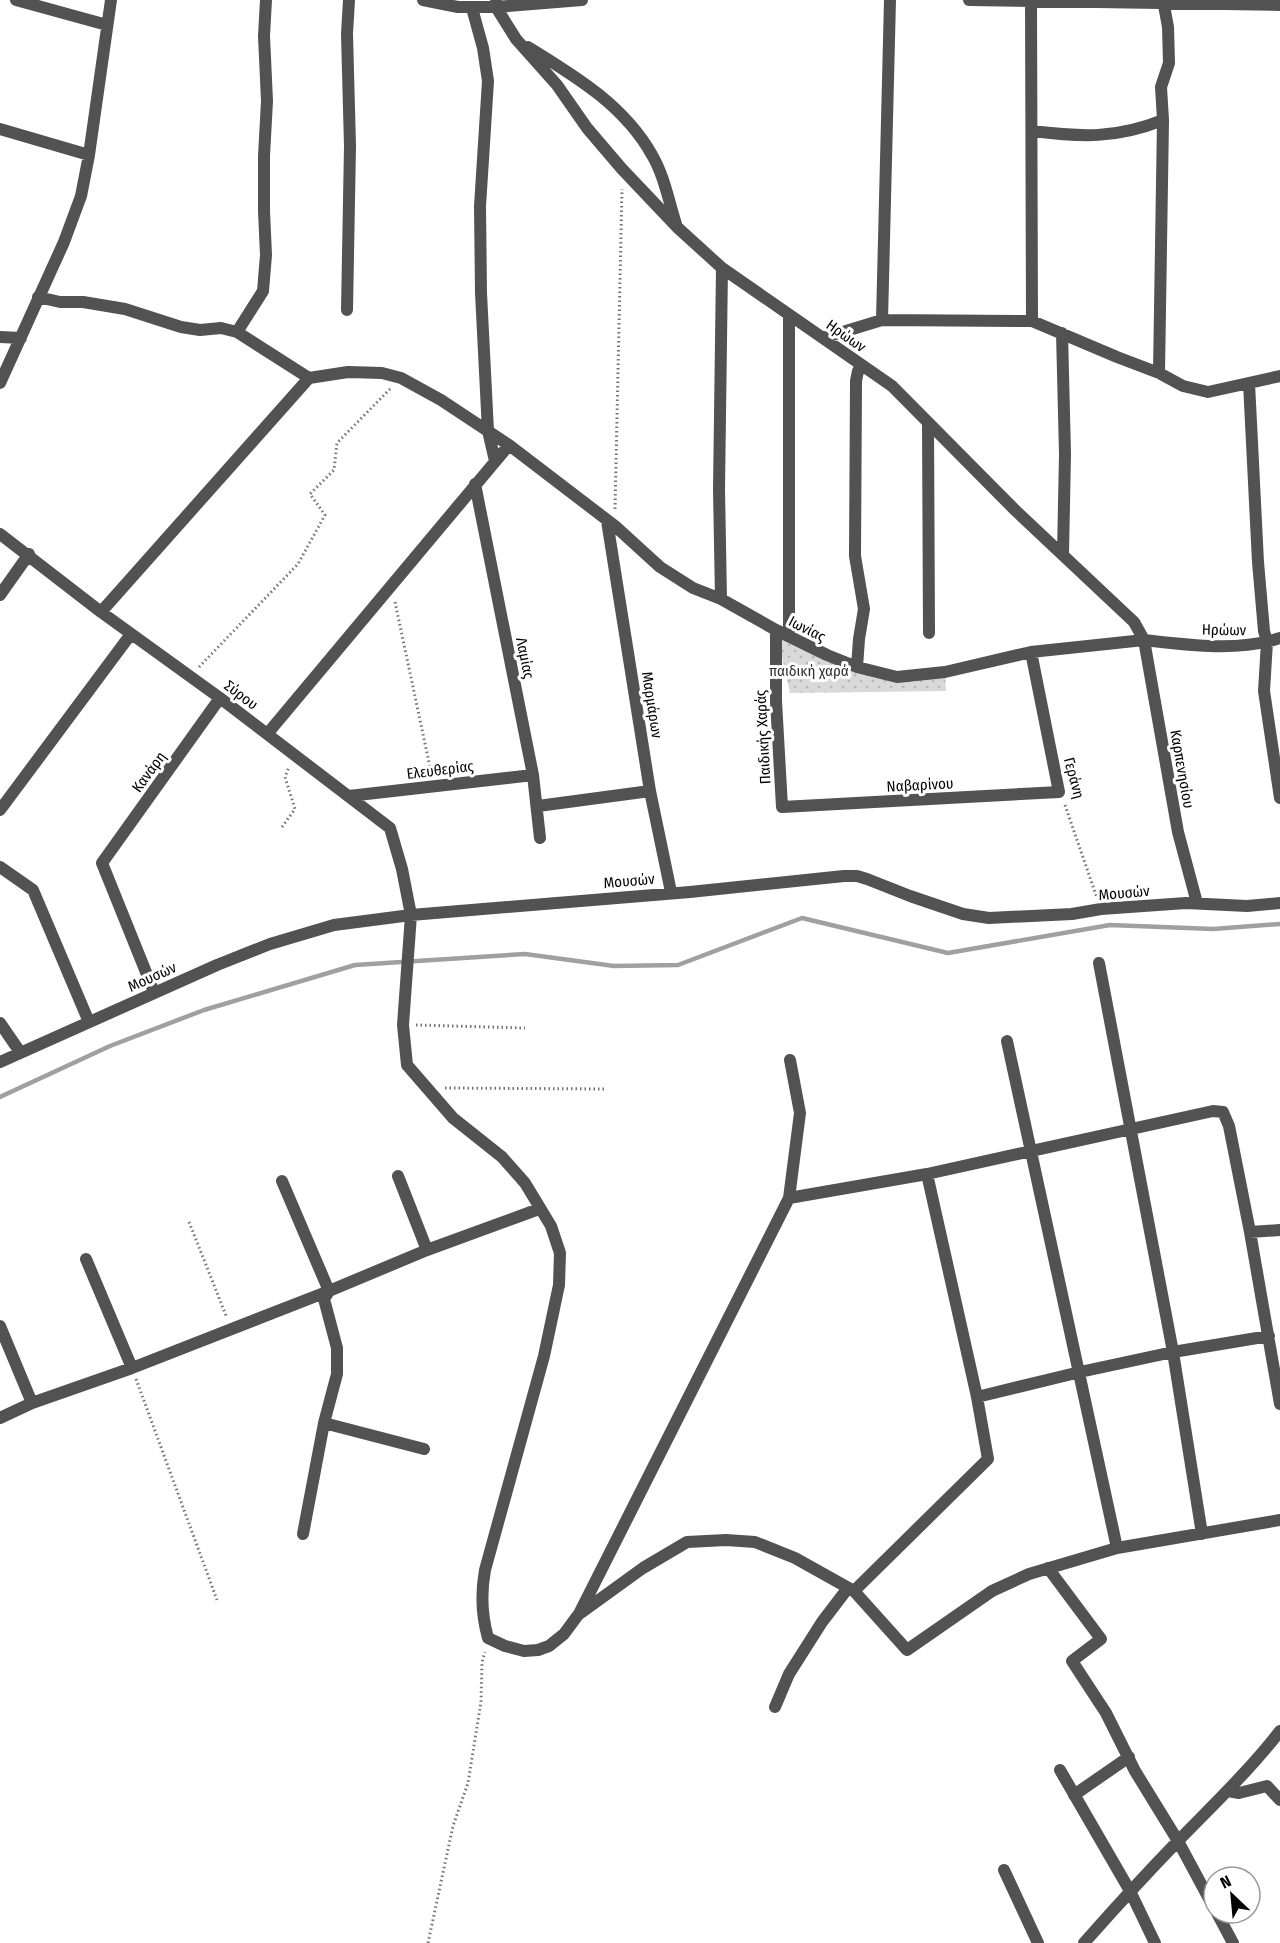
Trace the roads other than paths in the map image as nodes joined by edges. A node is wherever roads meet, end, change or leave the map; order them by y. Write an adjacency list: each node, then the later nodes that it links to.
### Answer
1 (16, 0): 14 (street)
2 (111, 0): 14 (street)
3 (266, 0): 27 (street)
4 (349, 0): 23 (street)
5 (423, 0): 13 (street)
6 (582, 0): 11 (street)
7 (890, 0): 25 (street)
8 (969, 0): 10 (street)
9 (1163, 1): 10 (street); 12 (street); 16 (street)
10 (1031, 2): 18 (street)
11 (496, 3): 13 (street); 15 (street, Ηρώων)
12 (1280, 5)
13 (472, 8): 39 (street)
14 (107, 26): 19 (street)
15 (516, 39): 20 (street, Ηρώων); 20 (street)
16 (1163, 120): 18 (street); 33 (street)
17 (0, 129): 19 (street)
18 (1032, 131): 26 (street)
19 (89, 155): 22 (street)
20 (678, 228): 21 (street, Ηρώων)
21 (723, 268): 24 (street, Ηρώων); 48 (street)
22 (38, 297): 27 (street); 30 (street)
23 (347, 310)
24 (789, 315): 31 (street, Ηρώων); 53 (street)
25 (882, 320): 26 (street); 31 (street)
26 (1032, 321): 28 (street)
27 (237, 332): 35 (street)
28 (1062, 333): 33 (street); 46 (street)
29 (0, 337): 30 (street)
30 (21, 338): 36 (street)
31 (823, 338): 32 (street, Ηρώων)
32 (862, 365): 38 (street, Ηρώων); 58 (street)
33 (1159, 373): 37 (street)
34 (1280, 376): 37 (street)
35 (309, 378): 39 (street, Ιωνίας); 49 (street)
36 (0, 383)
37 (1249, 383): 56 (street)
38 (928, 423): 46 (street, Ηρώων); 51 (street)
39 (488, 431): 40 (street, Ιωνίας); 41 (street)
40 (509, 445): 41 (street); 43 (street, Ιωνίας)
41 (495, 461): 42 (street)
42 (475, 484): 60 (street); 61 (street, Λαμίας)
43 (611, 523): 48 (street, Ιωνίας); 62 (street, Μαρμάρων)
44 (0, 534): 45 (street, Σύρου)
45 (29, 554): 47 (street); 49 (street, Σύρου)
46 (1063, 554): 55 (street, Ηρώων)
47 (0, 595)
48 (721, 599): 50 (street, Ιωνίας)
49 (101, 612): 52 (street, Σύρου)
50 (776, 630): 53 (street, Ιωνίας); 67 (street, Παιδικής Χαράς)
51 (929, 633)
52 (131, 634): 59 (street, Σύρου); 68 (street)
53 (789, 636): 58 (street, Ιωνίας)
54 (1280, 638): 56 (street, Ηρώων)
55 (1144, 640): 56 (street, Ηρώων); 57 (street, Ιωνίας); 72 (street, Καρπενησίου)
56 (1267, 642): 65 (street)
57 (1031, 652): 58 (street, Ιωνίας); 63 (street, Γεράνη)
58 (857, 667)
59 (220, 698): 60 (street, Σύρου); 76 (street, Κανάρη)
60 (268, 734): 64 (street, Σύρου)
61 (533, 775): 64 (street, Ελευθερίας); 66 (street, Λαμίας)
62 (650, 791): 66 (street); 71 (street, Μαρμάρων)
63 (1059, 792): 67 (street, Ναβαρίνου)
64 (349, 796): 74 (street, Σύρου)
65 (1280, 798)
66 (538, 806): 69 (street, Λαμίας)
67 (782, 807)
68 (0, 810)
69 (540, 838)
70 (0, 867): 77 (street)
71 (671, 892): 72 (street, Μουσών); 74 (street, Μουσών)
72 (1197, 903): 73 (street, Μουσών)
73 (1280, 903)
74 (411, 915): 76 (street, Μουσών); 89 (street, Σύρου)
75 (1099, 963): 83 (street)
76 (154, 992): 77 (street, Μουσών)
77 (89, 1022): 80 (street, Μουσών)
78 (0, 1023): 80 (street)
79 (1007, 1041): 84 (street)
80 (20, 1052): 82 (street, Μουσών)
81 (790, 1060): 88 (street)
82 (0, 1062)
83 (1130, 1128): 84 (street); 91 (street); 97 (street)
84 (1030, 1151): 85 (street); 99 (street)
85 (927, 1173): 88 (street); 100 (street)
86 (398, 1176): 92 (street)
87 (282, 1181): 94 (street)
88 (789, 1198): 112 (street)
89 (539, 1209): 92 (street); 112 (street, Σύρου)
90 (1280, 1230): 91 (street)
91 (1250, 1232): 96 (street)
92 (428, 1250): 94 (street)
93 (86, 1259): 98 (street)
94 (329, 1291): 98 (street); 104 (street)
95 (0, 1326): 101 (street)
96 (1269, 1336): 97 (street); 102 (street)
97 (1173, 1352): 99 (street); 108 (street)
98 (132, 1368): 101 (street)
99 (1080, 1372): 100 (street); 109 (street)
100 (977, 1397): 111 (street)
101 (32, 1403): 103 (street)
102 (1280, 1404)
103 (0, 1418)
104 (324, 1423): 105 (street); 107 (street)
105 (424, 1449)
106 (1280, 1520): 108 (street)
107 (303, 1534)
108 (1202, 1534): 109 (street)
109 (1117, 1548): 110 (street)
110 (1048, 1568): 111 (street); 115 (street)
111 (851, 1590): 112 (street); 113 (street)
112 (578, 1615)
113 (775, 1707)
114 (1280, 1731): 117 (street)
115 (1129, 1757): 118 (street); 120 (street)
116 (1060, 1770): 118 (street)
117 (1228, 1791): 119 (street); 120 (street)
118 (1074, 1795): 123 (street)
119 (1280, 1800)
120 (1178, 1841): 122 (street); 123 (street)
121 (1004, 1870): 125 (street)
122 (1202, 1886)
123 (1130, 1891): 126 (street); 127 (street)
124 (1223, 1925): 128 (street)
125 (1038, 1943)
126 (1084, 1943)
127 (1155, 1943)
128 (1233, 1943)

